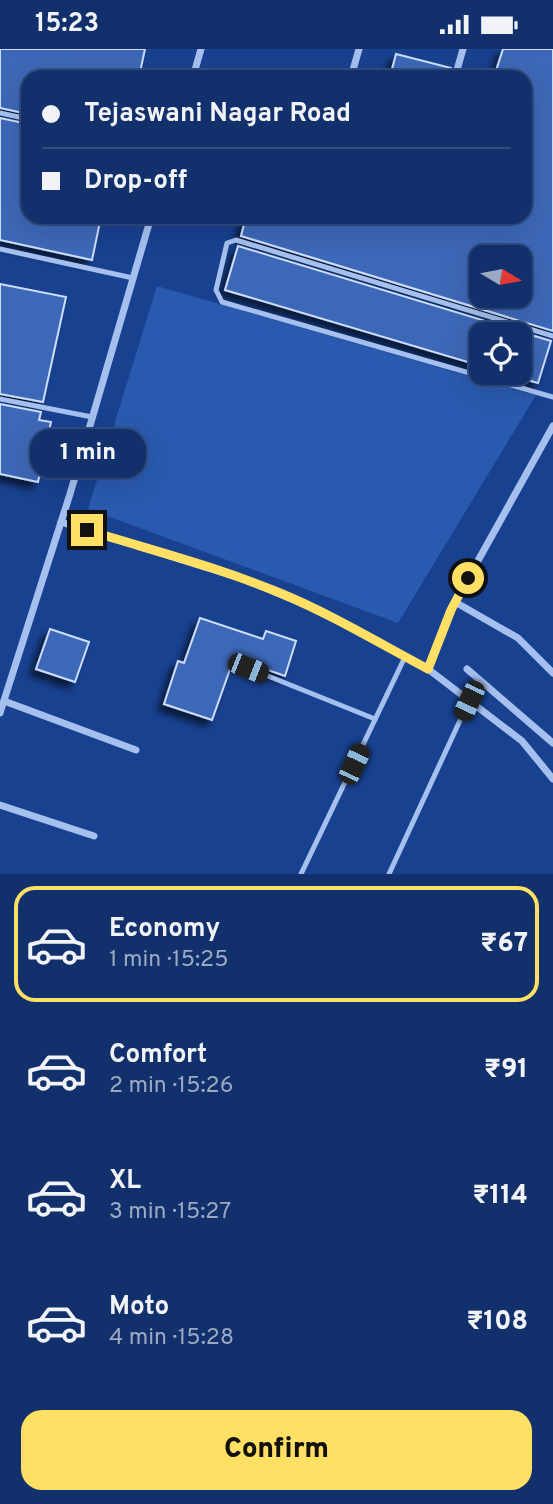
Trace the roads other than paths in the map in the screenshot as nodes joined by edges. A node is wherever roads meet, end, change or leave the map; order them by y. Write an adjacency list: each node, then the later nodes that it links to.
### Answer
1 (201, 49): 4 (street)
2 (359, 49): 5 (street)
3 (463, 49): 6 (street)
4 (195, 70)
5 (353, 70)
6 (457, 70)
7 (0, 113): 8 (lane)
8 (21, 118)
9 (149, 224): 11 (street)
10 (0, 249): 11 (lane)
11 (133, 278): 15 (street)
12 (553, 336): 13 (lane)
13 (553, 397)
14 (0, 399): 15 (lane)
15 (92, 417): 17 (street)
16 (553, 426): 18 (street)
17 (61, 522): 19 (street); 24 (street)
18 (455, 602): 21 (street); 23 (street)
19 (405, 657): 21 (street); 27 (lane)
20 (248, 668): 27 (lane)
21 (428, 669): 25 (street)
22 (467, 669): 28 (street)
23 (553, 673)
24 (4, 701): 26 (street); 29 (street)
25 (469, 701): 30 (street); 34 (lane)
26 (0, 713)
27 (374, 719): 33 (lane)
28 (553, 743)
29 (136, 750)
30 (553, 779)
31 (0, 805): 32 (street)
32 (94, 836)
33 (301, 874)
34 (389, 874)

